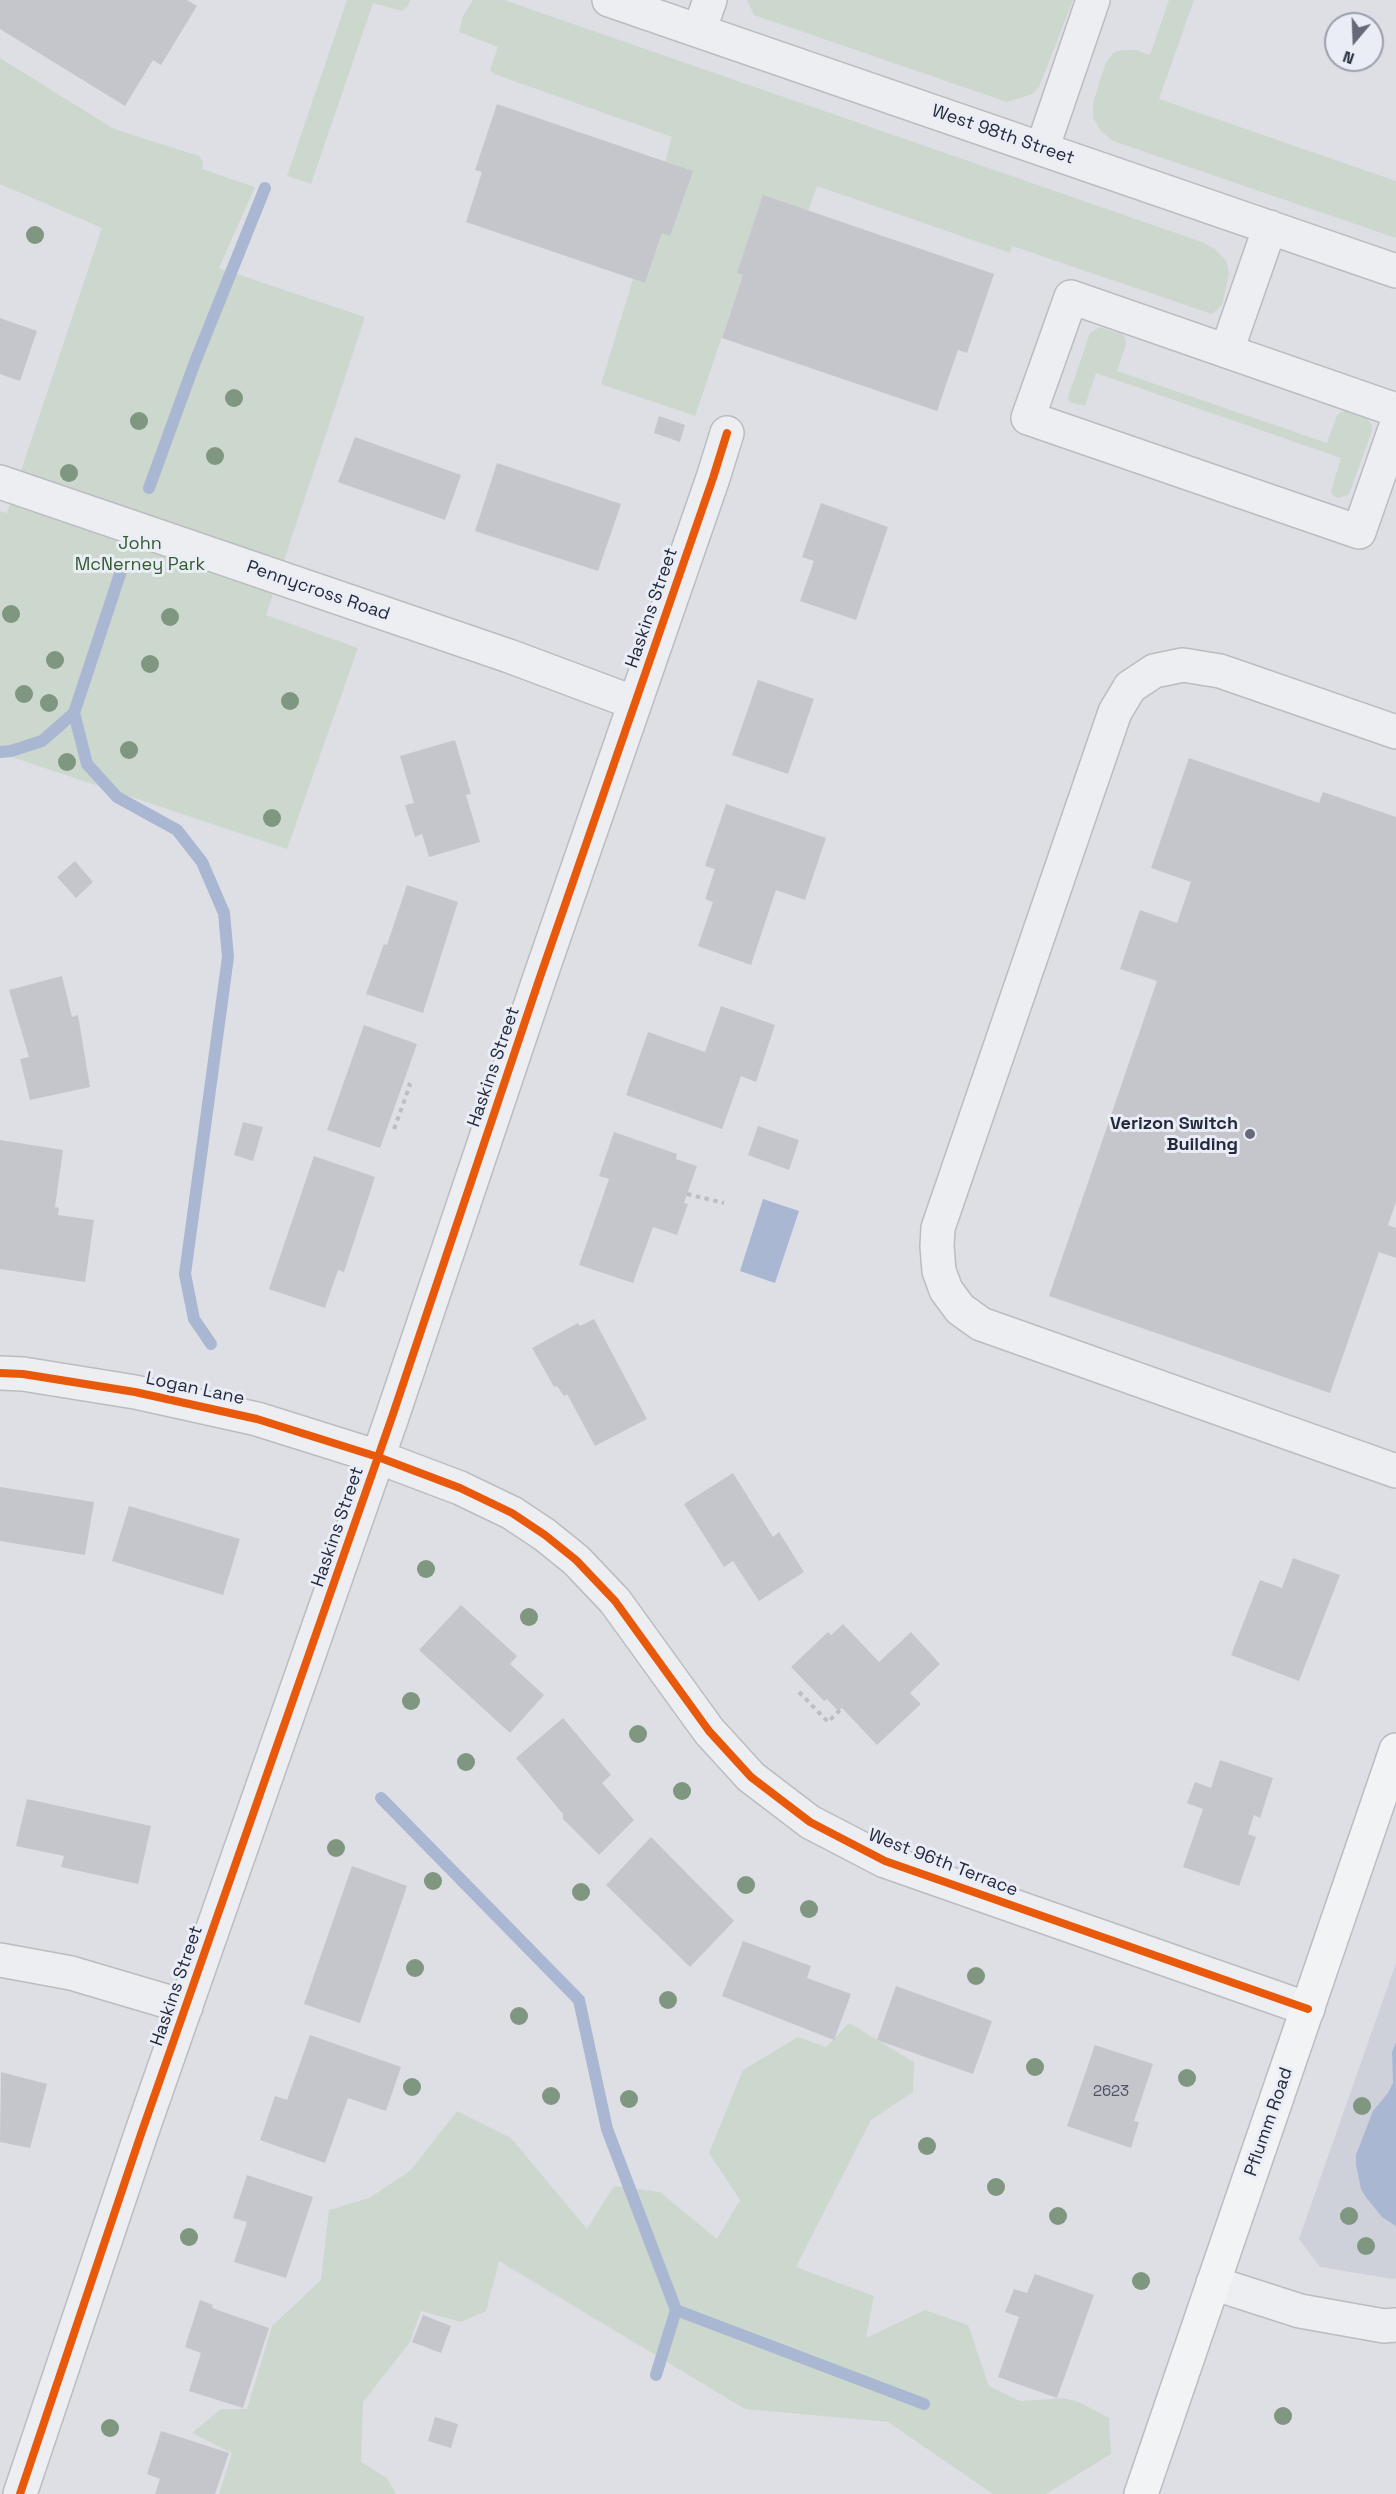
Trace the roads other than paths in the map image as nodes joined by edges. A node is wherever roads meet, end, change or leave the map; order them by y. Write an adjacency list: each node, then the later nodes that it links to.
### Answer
1 (609, 0): 4 (street, West 98th Street)
2 (710, 0): 4 (street)
3 (1093, 0): 5 (street)
4 (699, 31): 5 (street, West 98th Street)
5 (1042, 149): 6 (street, West 98th Street)
6 (1270, 227): 7 (street, West 98th Street); 8 (street)
7 (1396, 271)
8 (1227, 350): 9 (street); 10 (street)
9 (1396, 410)
10 (1396, 426)
11 (727, 433): 13 (street, Haskins Street)
12 (0, 482): 13 (street, Pennycross Road)
13 (635, 703): 16 (street, Haskins Street)
14 (1396, 732): 17 (street)
15 (0, 1373): 16 (street, Logan Lane)
16 (378, 1457): 20 (street, Haskins Street); 21 (street, West 96th Terrace)
17 (1396, 1471)
18 (1396, 1750): 21 (main road, Pflumm Road)
19 (0, 1960): 20 (street)
20 (186, 2007): 24 (street, Haskins Street)
21 (1308, 2009): 22 (main road, Pflumm Road)
22 (1213, 2283): 23 (street); 25 (main road, Pflumm Road)
23 (1396, 2325)
24 (20, 2494)
25 (1141, 2494)

